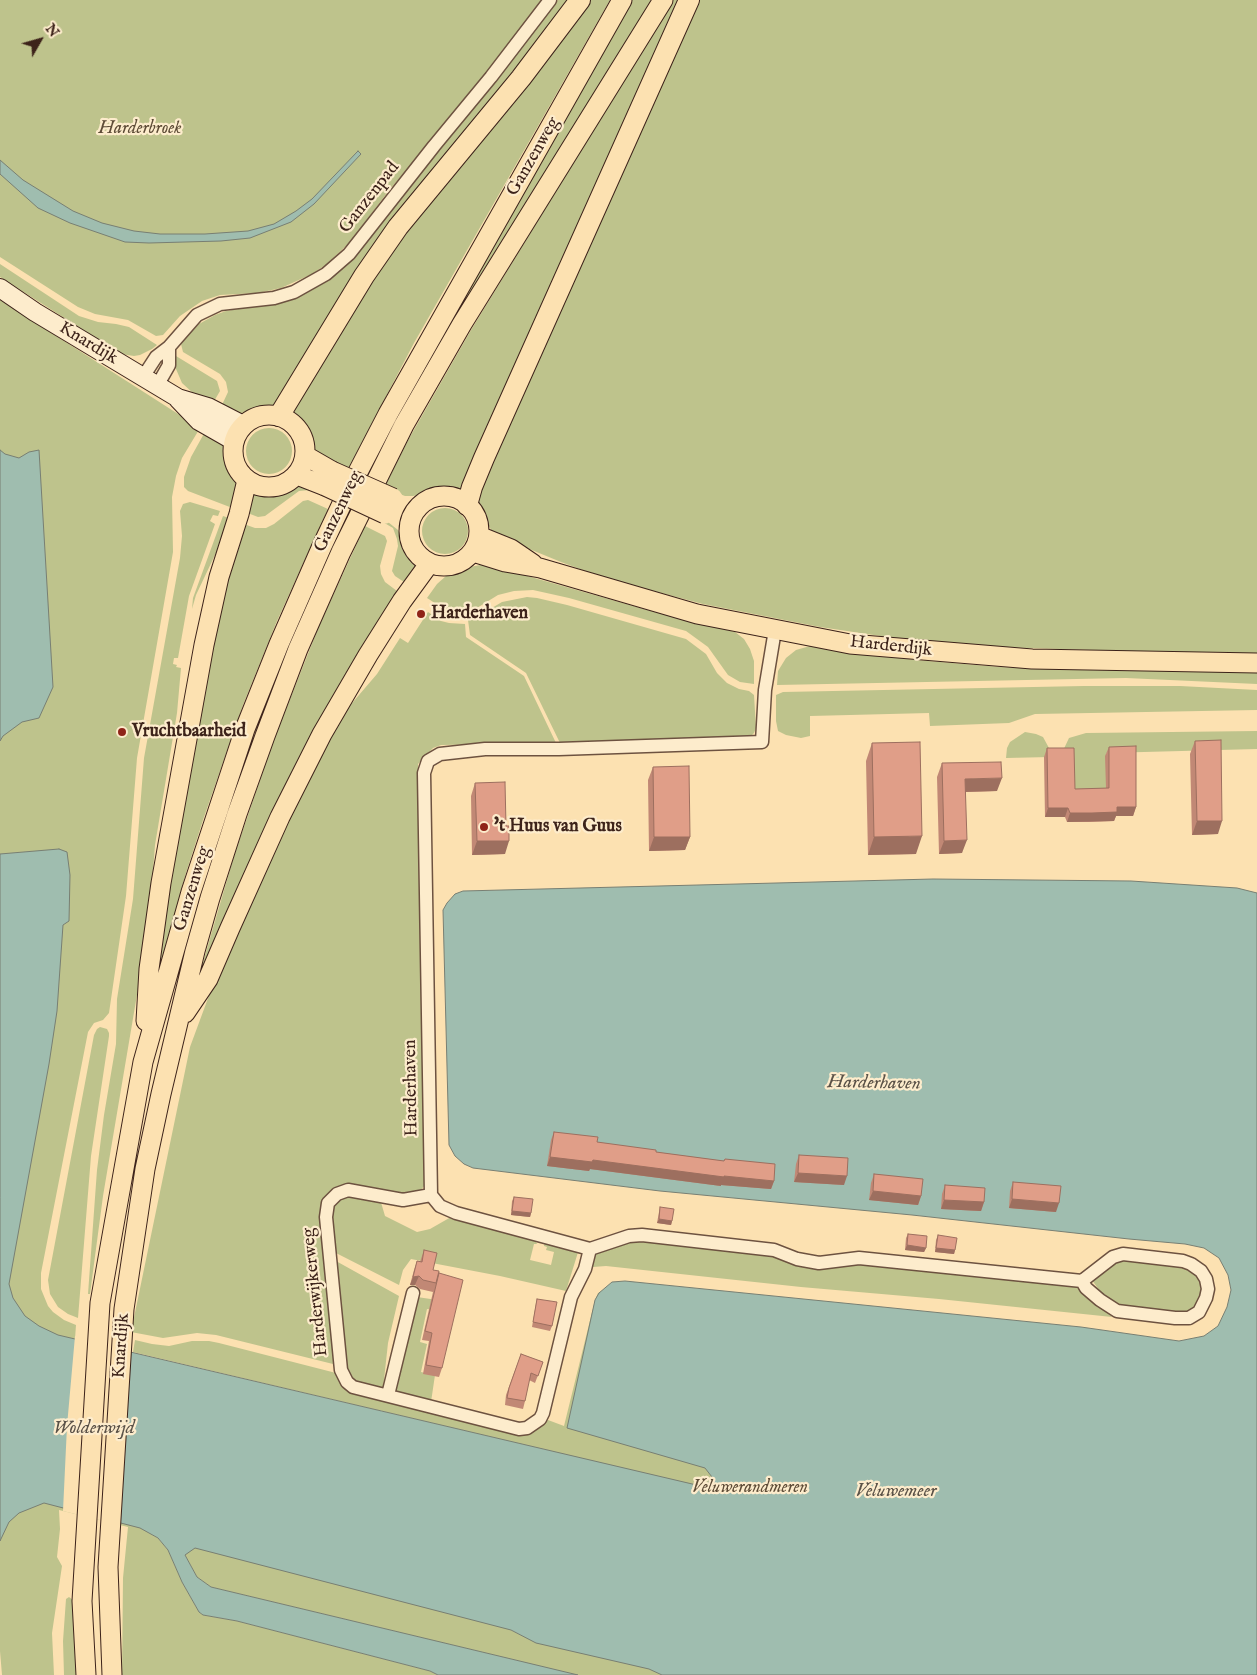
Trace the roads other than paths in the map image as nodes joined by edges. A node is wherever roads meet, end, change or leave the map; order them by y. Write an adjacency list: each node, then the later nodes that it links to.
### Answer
1 (550, 0): 7 (street, Ganzenpad)
2 (580, 0): 8 (highway)
3 (622, 0): 23 (main road, Ganzenweg)
4 (663, 0): 22 (main road, Ganzenweg)
5 (689, 0): 14 (highway)
6 (0, 288): 7 (main road, Knardijk)
7 (150, 382): 9 (main road, Knardijk)
8 (279, 416): 9 (main road); 10 (main road)
9 (239, 433): 13 (main road)
10 (306, 456): 11 (main road); 12 (main road)
11 (297, 475): 12 (main road); 13 (main road)
12 (329, 478): 15 (main road, bridge)
13 (248, 480): 23 (main road)
14 (467, 505): 16 (main road); 18 (main road)
15 (389, 506): 16 (main road); 17 (main road)
16 (417, 508): 17 (main road)
17 (409, 526): 19 (main road)
18 (476, 544): 19 (main road); 20 (main road, Harderdijk)
19 (429, 564): 22 (main road)
20 (775, 630): 21 (main road, Harderdijk); 24 (street, Harderhaven)
21 (1255, 664)
22 (178, 1022): 30 (main road, Knardijk)
23 (143, 1062): 29 (main road, Knardijk)
24 (431, 1195): 25 (street); 28 (street, Harderwijkerweg)
25 (590, 1249): 26 (street); 28 (street, Harderwijkerweg)
26 (1082, 1281): 26 (street)
27 (413, 1293): 28 (street)
28 (388, 1395)
29 (86, 1675)
30 (112, 1675)

